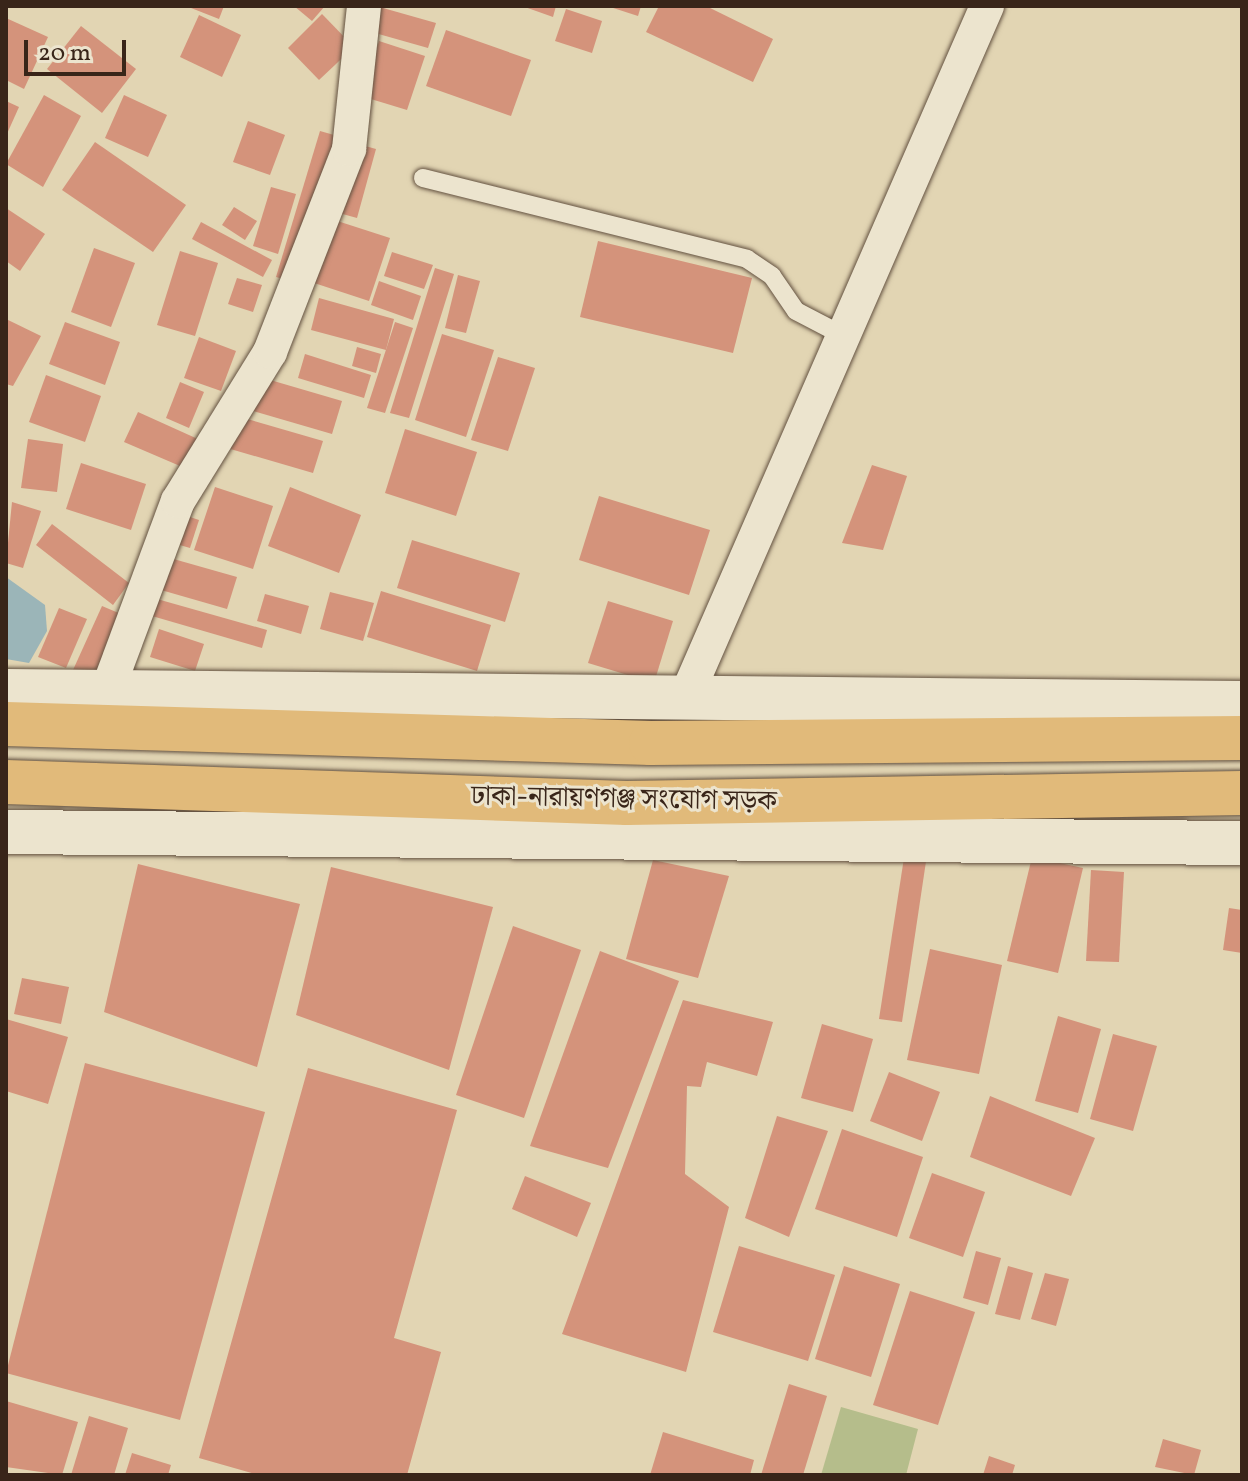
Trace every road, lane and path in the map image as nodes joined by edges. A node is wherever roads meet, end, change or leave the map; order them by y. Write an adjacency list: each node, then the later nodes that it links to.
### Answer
1 (364, 6): 5 (street)
2 (987, 6): 4 (street)
3 (423, 178): 4 (lane)
4 (842, 335): 7 (street)
5 (108, 688): 6 (street); 7 (street); 10 (street)
6 (6, 691)
7 (685, 699): 8 (street)
8 (1242, 703)
9 (6, 724): 10 (main road, ঢাকা-নারায়ণগঞ্জ সংযোগ সড়ক)
10 (93, 729): 11 (main road, ঢাকা-নারায়ণগঞ্জ সংযোগ সড়ক)
11 (1242, 738)
12 (6, 782): 13 (main road, ঢাকা-নারায়ণগঞ্জ সংযোগ সড়ক)
13 (1242, 793)
14 (6, 832): 15 (street)
15 (1242, 843)

